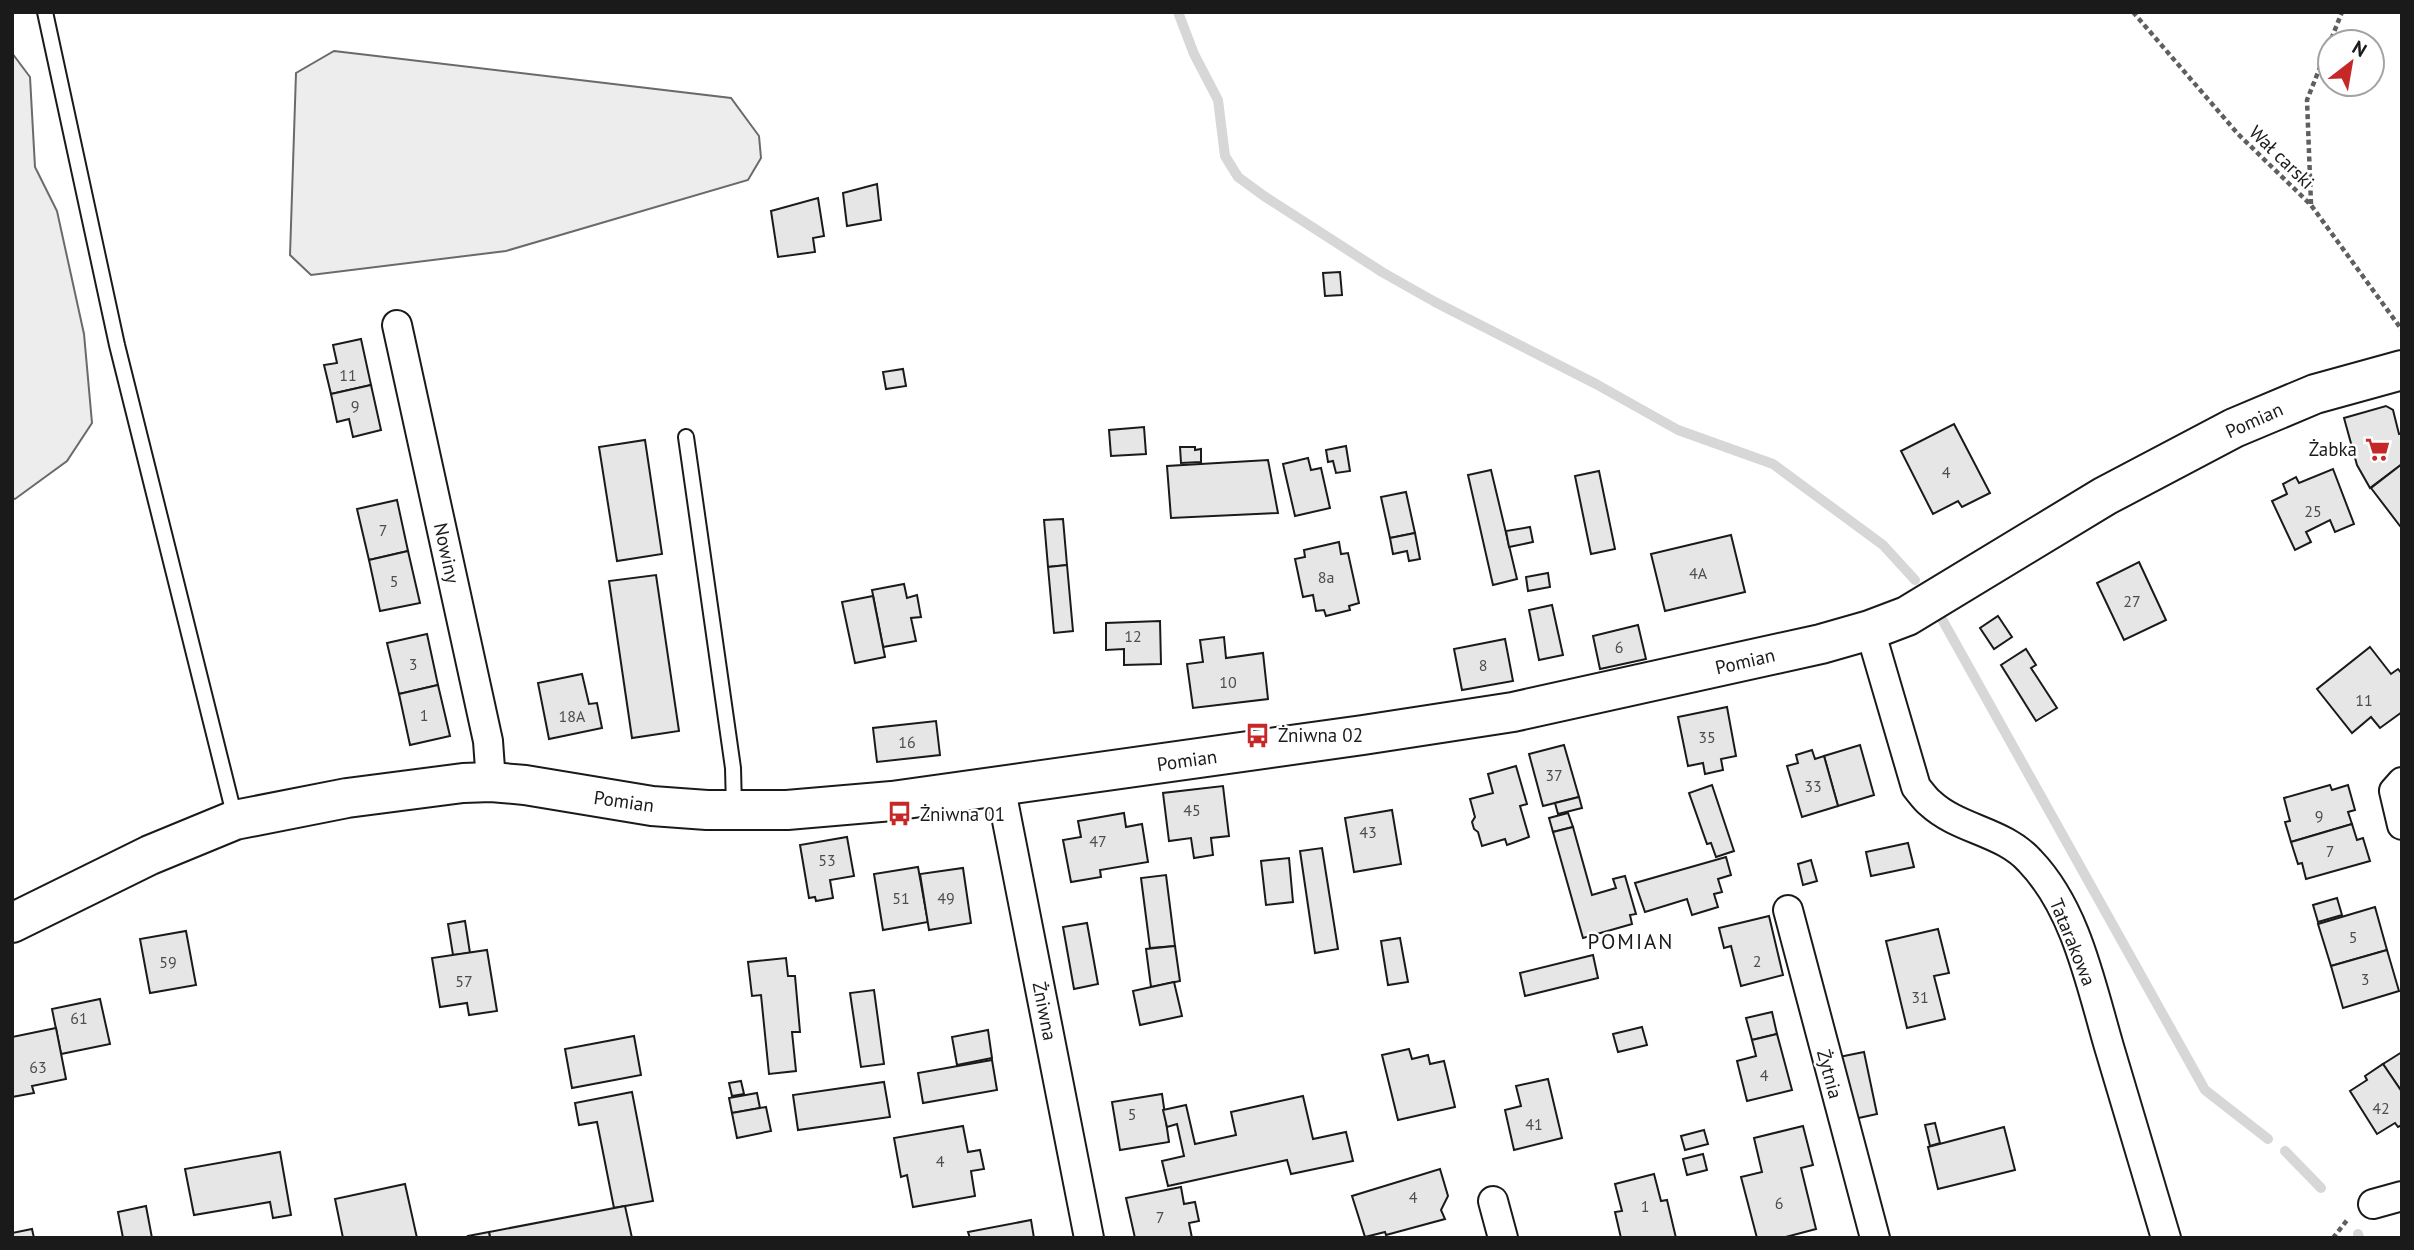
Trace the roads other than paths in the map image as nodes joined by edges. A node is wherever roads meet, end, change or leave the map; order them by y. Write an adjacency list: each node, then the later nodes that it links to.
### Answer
1 (45, 12): 10 (lane)
2 (397, 325): 6 (street, Nowiny)
3 (2402, 370): 5 (street, Pomian)
4 (686, 438): 9 (lane)
5 (1870, 630): 8 (street, Pomian); 20 (street, Tatarakowa)
6 (491, 782): 9 (street, Pomian); 10 (street, Pomian)
7 (2402, 782): 11 (street)
8 (1000, 785): 9 (street, Pomian); 17 (street, Żniwna)
9 (734, 811)
10 (235, 820): 13 (street, Pomian)
11 (2402, 825)
12 (1788, 910): 19 (street, Żytnia)
13 (12, 923)
14 (2402, 1196): 16 (street)
15 (1493, 1201): 18 (street)
16 (2373, 1204)
17 (1089, 1238)
18 (1503, 1238)
19 (1875, 1238)
20 (2166, 1238)

